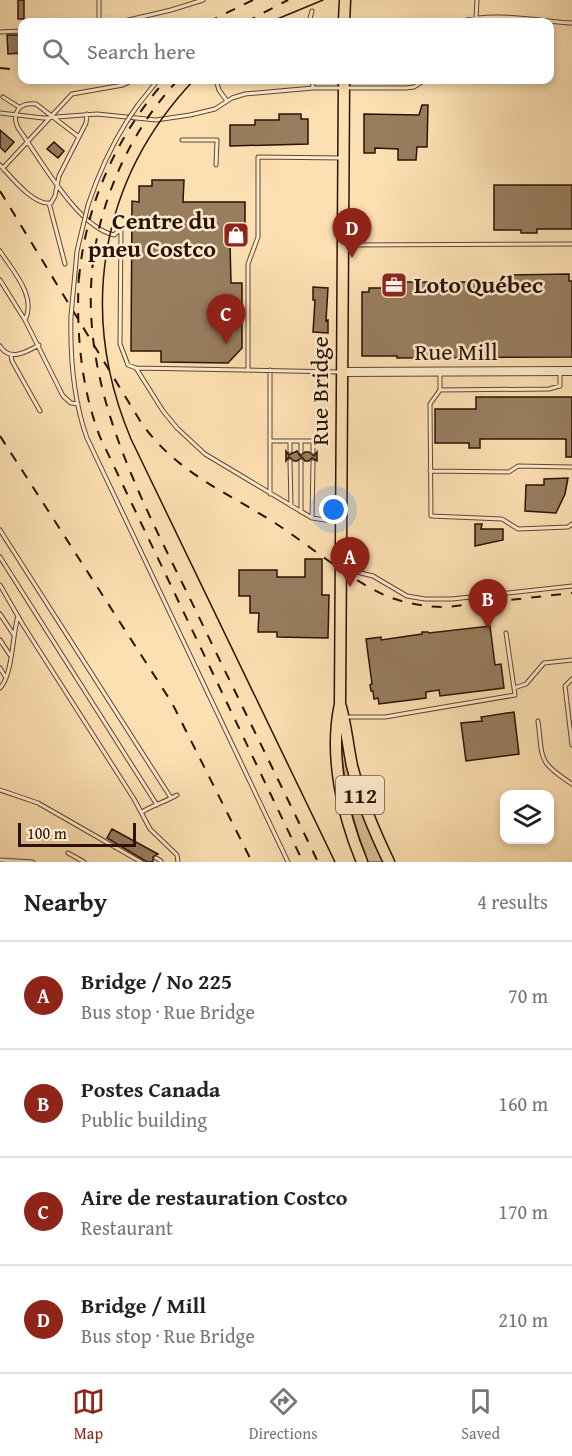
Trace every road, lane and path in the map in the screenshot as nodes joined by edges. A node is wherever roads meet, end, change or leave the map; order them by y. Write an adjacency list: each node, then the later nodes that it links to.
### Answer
1 (99, 0): 6 (lane)
2 (202, 0): 7 (lane)
3 (345, 0): 9 (main road)
4 (477, 0): 10 (lane)
5 (312, 10): 8 (lane)
6 (99, 18)
7 (137, 18)
8 (310, 18)
9 (344, 18)
10 (476, 18)
11 (554, 21): 12 (lane)
12 (572, 23)
13 (0, 32): 14 (lane)
14 (18, 32)
15 (125, 84): 28 (lane)
16 (155, 84): 54 (lane, bridge)
17 (217, 84): 23 (lane)
18 (312, 84): 21 (lane)
19 (344, 84): 20 (lane); 21 (lane); 32 (main road, Rue Bridge / 112)
20 (419, 84)
21 (313, 88): 23 (lane)
22 (3, 97): 24 (lane)
23 (226, 101): 26 (lane)
24 (19, 107): 27 (lane); 28 (lane)
25 (0, 113): 27 (lane)
26 (87, 114): 28 (lane); 29 (lane)
27 (15, 116): 28 (lane); 30 (lane)
28 (52, 117): 29 (lane); 30 (lane)
29 (79, 137): 35 (lane)
30 (27, 141): 34 (lane); 35 (lane)
31 (182, 141): 33 (lane)
32 (343, 158): 38 (main road, Rue Bridge / 112); 47 (lane)
33 (216, 165)
34 (1, 166): 36 (lane)
35 (58, 184): 36 (lane); 46 (lane)
36 (49, 203): 40 (lane)
37 (572, 244): 38 (lane)
38 (342, 245): 51 (main road, Rue Bridge / 112)
39 (0, 251): 42 (lane)
40 (65, 264)
41 (0, 280): 42 (lane)
42 (25, 320): 43 (lane)
43 (39, 345): 45 (lane); 54 (lane)
44 (0, 346): 45 (lane)
45 (10, 355): 55 (lane)
46 (136, 368): 47 (lane); 67 (lane)
47 (248, 370): 48 (lane)
48 (270, 370): 51 (lane); 56 (lane)
49 (560, 371): 50 (street, Rue Mill); 52 (street, Rue Mill); 53 (lane)
50 (572, 371)
51 (341, 372): 52 (street, Rue Mill); 71 (main road, Rue Bridge / 112)
52 (441, 372): 53 (lane)
53 (440, 390): 66 (lane)
54 (78, 404): 107 (lane)
55 (40, 411)
56 (270, 441): 57 (lane); 67 (lane)
57 (290, 441): 58 (lane); 59 (lane)
58 (302, 441): 60 (lane); 61 (lane)
59 (290, 452)
60 (301, 452)
61 (313, 452)
62 (290, 461): 68 (lane)
63 (301, 461): 69 (lane)
64 (313, 462): 70 (lane)
65 (572, 467): 66 (lane)
66 (430, 471): 72 (lane)
67 (270, 494): 68 (lane)
68 (291, 506): 69 (lane)
69 (301, 512): 70 (lane)
70 (312, 518): 71 (lane)
71 (340, 522): 75 (main road, Rue Bridge / 112)
72 (572, 525)
73 (0, 530): 96 (lane)
74 (0, 557): 97 (lane)
75 (340, 567): 77 (lane); 90 (main road, Rue Bridge / 112)
76 (0, 585): 79 (lane)
77 (572, 586)
78 (0, 614): 81 (lane)
79 (18, 614): 81 (lane); 98 (lane)
80 (506, 633): 89 (lane)
81 (14, 635): 83 (lane)
82 (0, 640): 83 (lane)
83 (11, 657): 86 (lane)
84 (572, 660): 89 (lane)
85 (0, 668): 86 (lane)
86 (6, 678): 88 (lane)
87 (572, 679): 92 (lane)
88 (0, 687)
89 (514, 688): 90 (lane)
90 (340, 717): 108 (main road, Rue Bridge / 112); 109 (main road, Rue Bridge / 112)
91 (538, 721): 93 (lane)
92 (572, 745)
93 (572, 784)
94 (0, 790): 105 (lane)
95 (177, 795): 96 (lane)
96 (171, 798): 97 (lane)
97 (157, 805): 98 (lane)
98 (142, 812): 106 (lane)
99 (68, 853): 104 (lane)
100 (156, 858): 102 (lane)
101 (0, 860): 103 (lane)
102 (161, 861)
103 (33, 862)
104 (84, 862)
105 (141, 862)
106 (178, 862)
107 (288, 862)
108 (362, 862)
109 (388, 862)

